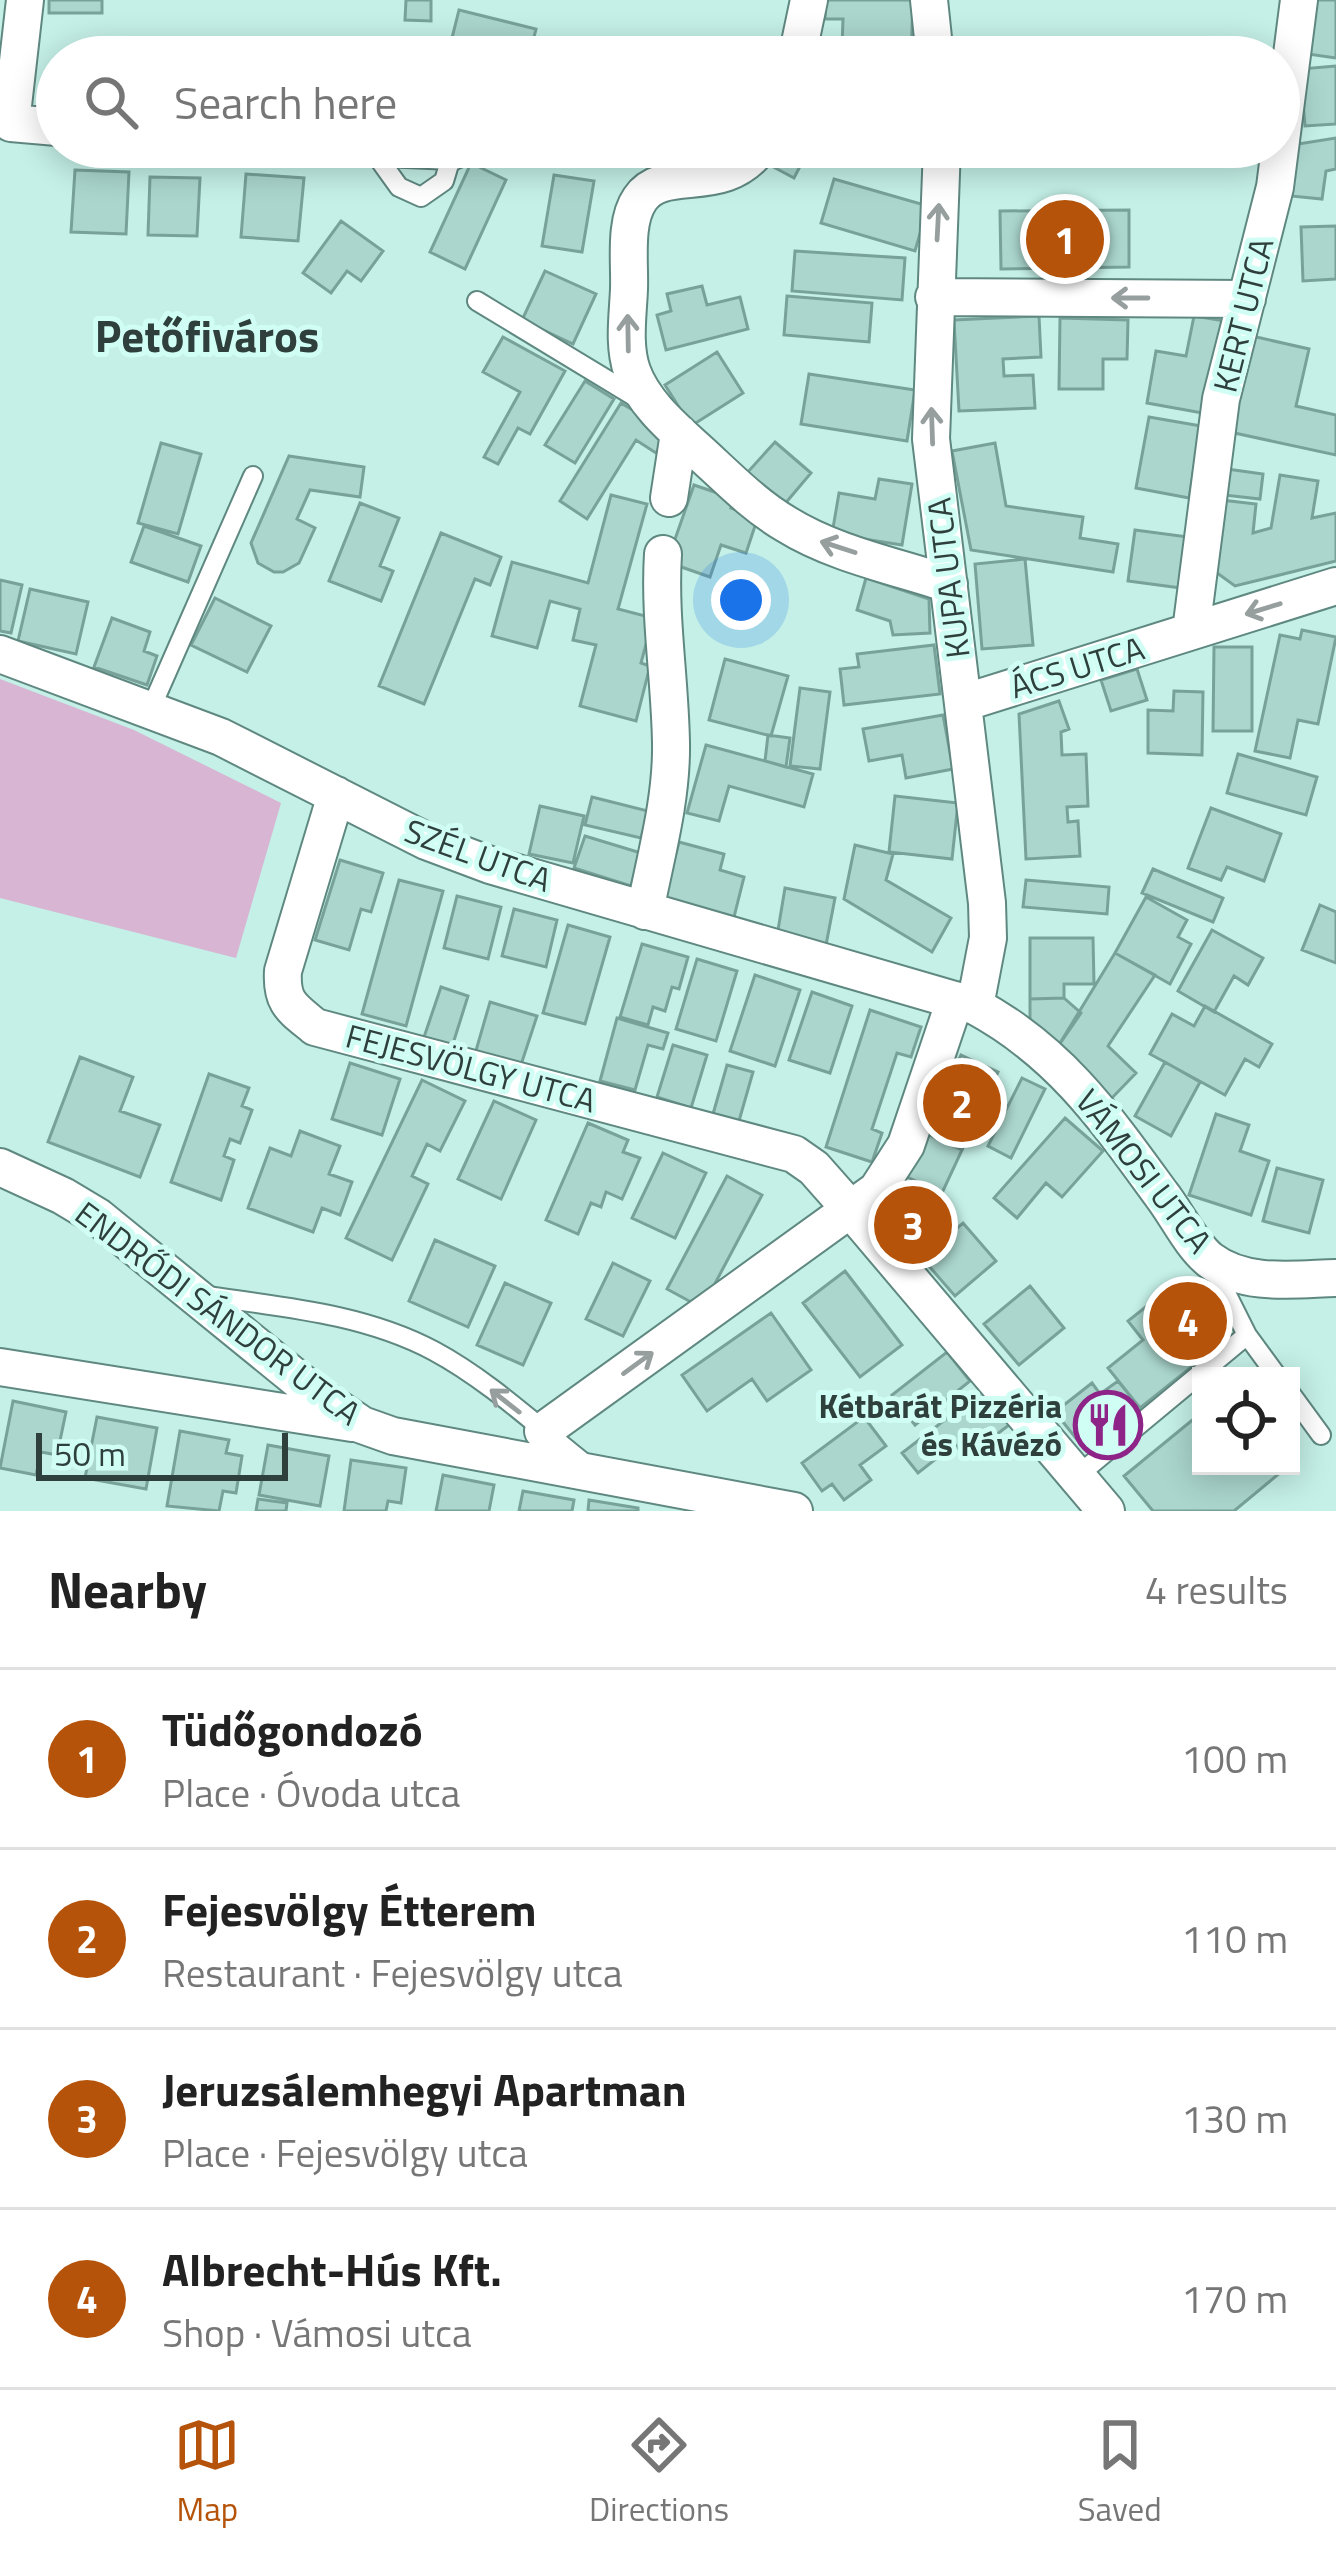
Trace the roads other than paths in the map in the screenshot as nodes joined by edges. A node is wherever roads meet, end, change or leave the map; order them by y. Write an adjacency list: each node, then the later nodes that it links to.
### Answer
1 (26, 0): 8 (street)
2 (809, 0): 5 (street)
3 (929, 0): 6 (street)
4 (1299, 0): 7 (street, KERT UTCA)
5 (801, 36)
6 (933, 36)
7 (1295, 36)
8 (36, 125)
9 (738, 168): 15 (street, one-way to 9)
10 (941, 168): 12 (street, KUPA UTCA, one-way to 10)
11 (1279, 168): 13 (street, KERT UTCA)
12 (934, 297): 13 (street, one-way to 12); 19 (street, KUPA UTCA, one-way to 12)
13 (1247, 299): 21 (street, KERT UTCA)
14 (477, 301): 15 (lane)
15 (666, 420): 17 (street); 19 (street, one-way to 15)
16 (253, 476): 24 (lane)
17 (669, 498)
18 (663, 554): 26 (street)
19 (949, 584): 23 (street, KUPA UTCA)
20 (1336, 586): 21 (street, ÁCS UTCA, one-way to 21)
21 (1191, 632): 23 (street, ÁCS UTCA)
22 (0, 654): 24 (street, SZÉL UTCA)
23 (963, 703): 27 (street, KUPA UTCA)
24 (151, 708): 25 (street, SZÉL UTCA)
25 (336, 795): 26 (street, SZÉL UTCA); 29 (street, FEJESVÖLGY UTCA)
26 (645, 910): 27 (street, SZÉL UTCA)
27 (965, 1003): 29 (street); 30 (street, VÁMOSI UTCA)
28 (0, 1167): 32 (street, ENDRŐDI SÁNDOR UTCA)
29 (852, 1211): 38 (street, one-way to 29); 41 (street, FEJESVÖLGY UTCA)
30 (1209, 1259): 31 (street, VÁMOSI UTCA); 33 (lane)
31 (1336, 1278)
32 (192, 1294): 37 (street, ENDRŐDI SÁNDOR UTCA); 38 (lane, one-way to 32)
33 (1247, 1335): 35 (lane); 41 (lane)
34 (0, 1367): 37 (street)
35 (1270, 1367)
36 (1300, 1406): 39 (lane)
37 (362, 1425): 40 (street, ENDRŐDI SÁNDOR UTCA)
38 (543, 1431): 40 (lane)
39 (1321, 1435)
40 (597, 1474): 42 (street, ENDRŐDI SÁNDOR UTCA)
41 (1077, 1476): 43 (street, FEJESVÖLGY UTCA)
42 (794, 1511)
43 (1106, 1511)

